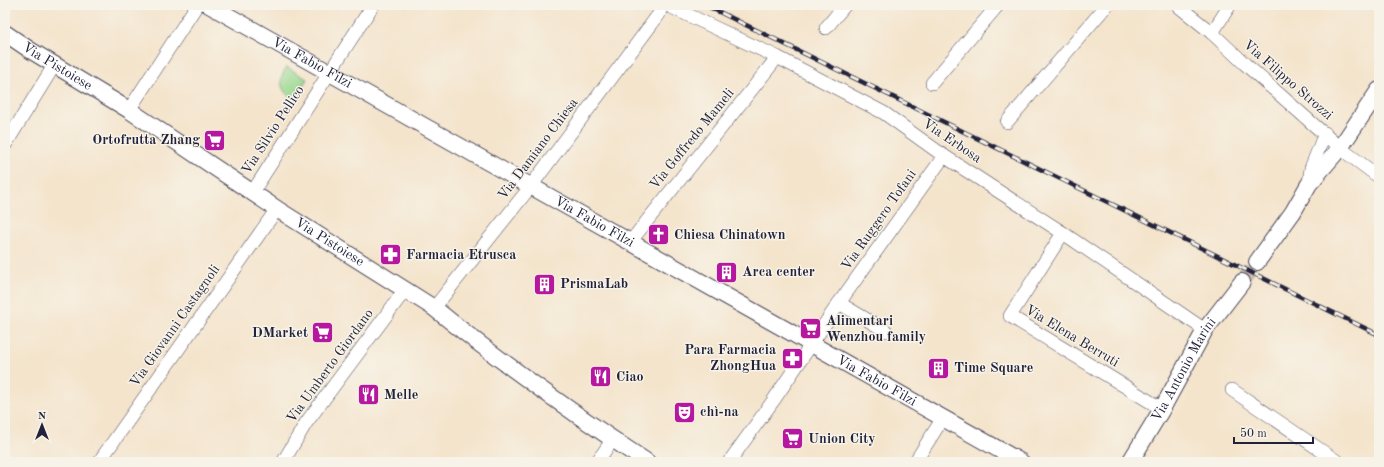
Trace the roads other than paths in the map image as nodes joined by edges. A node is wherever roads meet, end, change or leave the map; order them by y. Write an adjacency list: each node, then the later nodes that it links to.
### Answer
1 (197, 5): 19 (street)
2 (208, 5): 16 (street, Via Fabio Filzi)
3 (373, 5): 16 (street, Via Silvio Pellico)
4 (662, 5): 27 (street, Via Damiano Chiesa)
5 (667, 5): 14 (street, Via Erbosa)
6 (845, 5): 11 (street)
7 (998, 5): 17 (street)
8 (1107, 5): 20 (street)
9 (1177, 5): 13 (street, Via Filippo Strozzi)
10 (1230, 5): 13 (street)
11 (826, 28)
12 (5, 33): 15 (street, Via Pistoiese)
13 (1212, 33): 21 (street, Via Filippo Strozzi)
14 (777, 57): 24 (street, Via Erbosa); 31 (street, Via Goffredo Mameli)
15 (55, 64): 19 (street, Via Pistoiese); 22 (street)
16 (328, 73): 27 (street, Via Fabio Filzi); 28 (street, Via Silvio Pellico)
17 (932, 83)
18 (1379, 90): 23 (street)
19 (129, 110): 28 (street, Via Pistoiese)
20 (1007, 122)
21 (1325, 133): 23 (street, Via Filippo Strozzi); 26 (street)
22 (5, 145)
23 (1340, 148): 25 (street, Via Filippo Strozzi); 26 (street)
24 (944, 156): 30 (street, Via Erbosa); 35 (street, Via Ruggero Tofani)
25 (1379, 177)
26 (1309, 184): 32 (street)
27 (531, 186): 31 (street, Via Fabio Filzi); 36 (street, Via Damiano Chiesa)
28 (252, 193): 29 (street, Via Pistoiese)
29 (277, 209): 34 (street, Via Pistoiese); 45 (street, Via Giovanni Castagnoli)
30 (1062, 233): 37 (street, Via Erbosa); 41 (street, Via Elena Berruti)
31 (631, 241): 39 (street, Via Fabio Filzi)
32 (1256, 262)
33 (1242, 282): 37 (street, Via Antonio Marini)
34 (405, 290): 36 (street, Via Pistoiese); 46 (street, Via Umberto Giordano)
35 (839, 303): 38 (street); 39 (street, Via Ruggero Tofani)
36 (434, 308): 43 (street, Via Pistoiese)
37 (1205, 330): 41 (street, Via Antonio Marini)
38 (886, 331)
39 (812, 344): 42 (street, Via Fabio Filzi); 49 (street, Via Ruggero Tofani)
40 (1232, 390): 44 (street)
41 (1162, 409): 52 (street, Via Antonio Marini)
42 (943, 418): 50 (street); 51 (street, Via Fabio Filzi)
43 (613, 439): 47 (street); 48 (street, Via Pistoiese)
44 (1331, 460)
45 (99, 462)
46 (283, 462)
47 (597, 462)
48 (647, 462)
49 (729, 462)
50 (915, 462)
51 (1021, 462)
52 (1130, 462)

